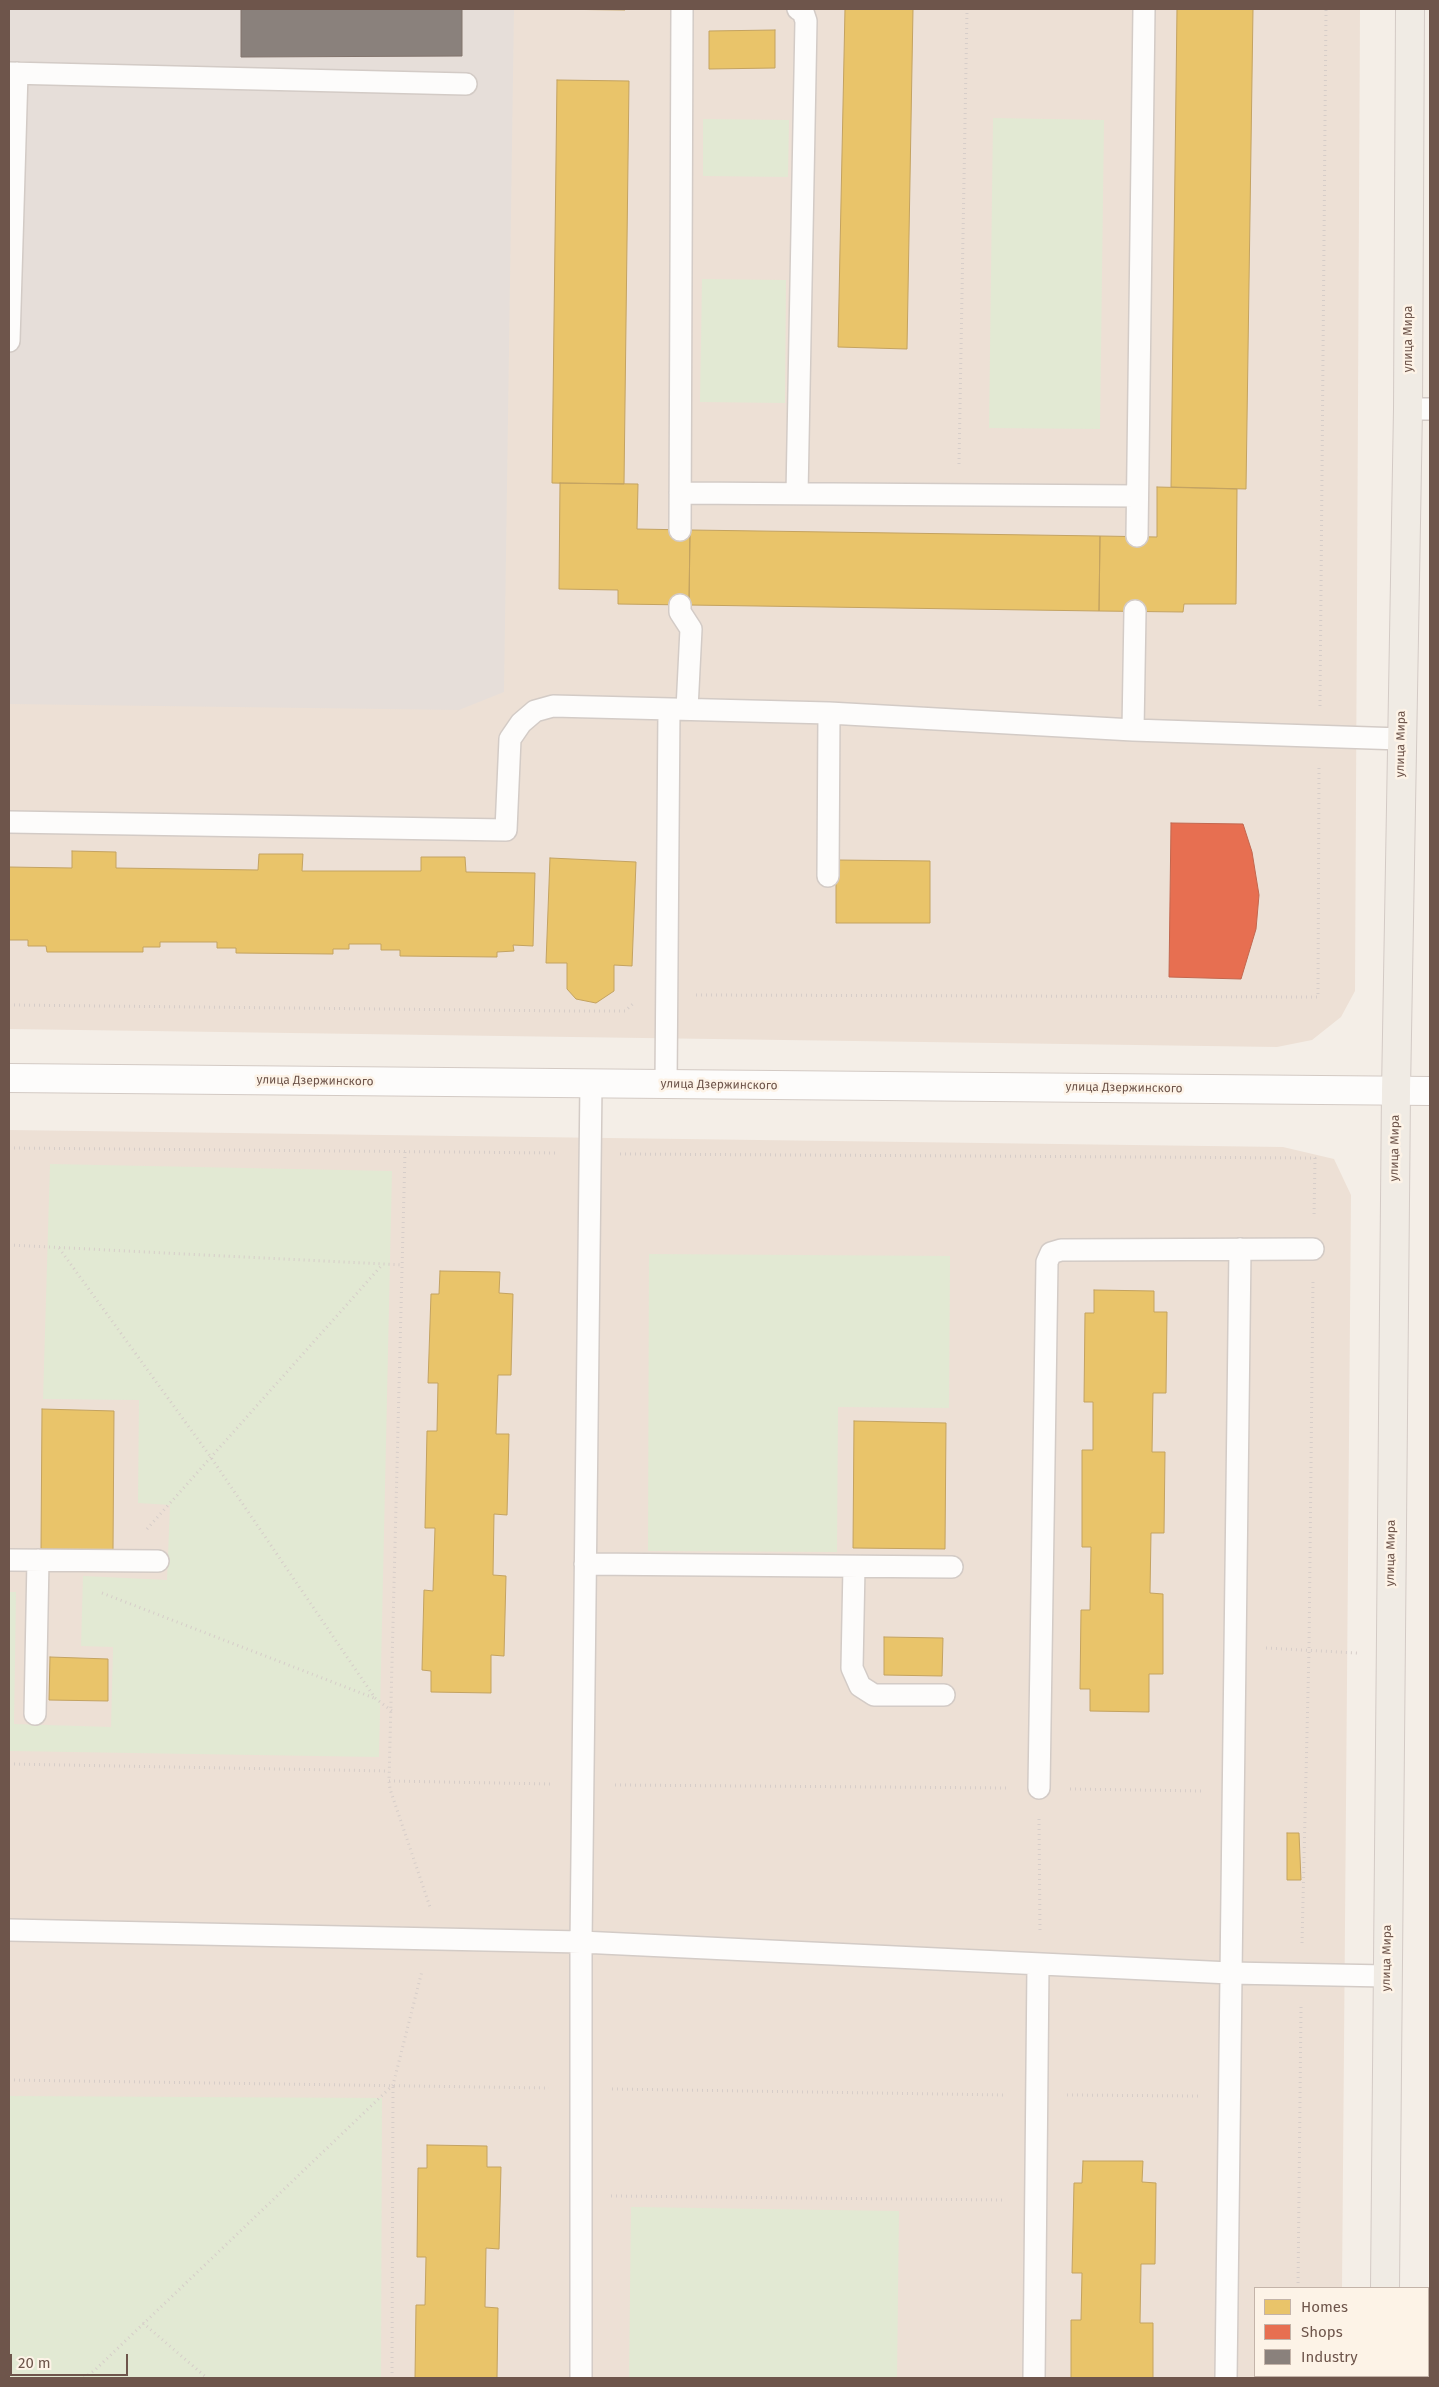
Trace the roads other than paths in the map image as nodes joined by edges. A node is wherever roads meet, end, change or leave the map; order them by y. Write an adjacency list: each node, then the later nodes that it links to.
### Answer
1 (682, 9): 9 (lane)
2 (798, 9): 10 (lane)
3 (1144, 9): 11 (lane)
4 (1410, 9): 8 (main road, улица Мира)
5 (13, 73): 6 (lane); 7 (lane)
6 (466, 84)
7 (9, 341)
8 (1419, 409): 19 (main road, улица Мира)
9 (680, 493): 10 (lane); 12 (lane)
10 (797, 494): 11 (lane)
11 (1136, 496): 13 (lane)
12 (680, 530)
13 (1137, 536)
14 (680, 605): 16 (lane)
15 (1135, 612): 18 (lane)
16 (678, 709): 17 (lane); 20 (lane); 24 (lane)
17 (829, 713): 18 (lane); 21 (lane)
18 (1133, 730): 19 (lane)
19 (1401, 739): 25 (main road, улица Мира)
20 (9, 822)
21 (828, 876)
22 (9, 1078): 23 (street, улица Дзержинского)
23 (591, 1083): 24 (street, улица Дзержинского); 32 (lane)
24 (666, 1084): 25 (street, улица Дзержинского)
25 (1396, 1091): 26 (street, улица Дзержинского); 42 (main road, улица Мира)
26 (1430, 1091)
27 (1313, 1249): 28 (lane)
28 (1240, 1250): 37 (lane); 41 (lane)
29 (9, 1560): 30 (lane)
30 (38, 1560): 31 (lane); 36 (lane)
31 (158, 1561)
32 (585, 1564): 33 (lane); 39 (lane)
33 (854, 1567): 34 (lane); 35 (lane)
34 (952, 1567)
35 (944, 1695)
36 (35, 1714)
37 (1039, 1788)
38 (9, 1930): 39 (lane)
39 (581, 1942): 40 (lane); 44 (lane)
40 (1039, 1965): 41 (lane); 45 (lane)
41 (1230, 1973): 42 (lane); 46 (lane)
42 (1386, 1976): 43 (main road, улица Мира)
43 (1385, 2287)
44 (581, 2378)
45 (1034, 2378)
46 (1226, 2378)

